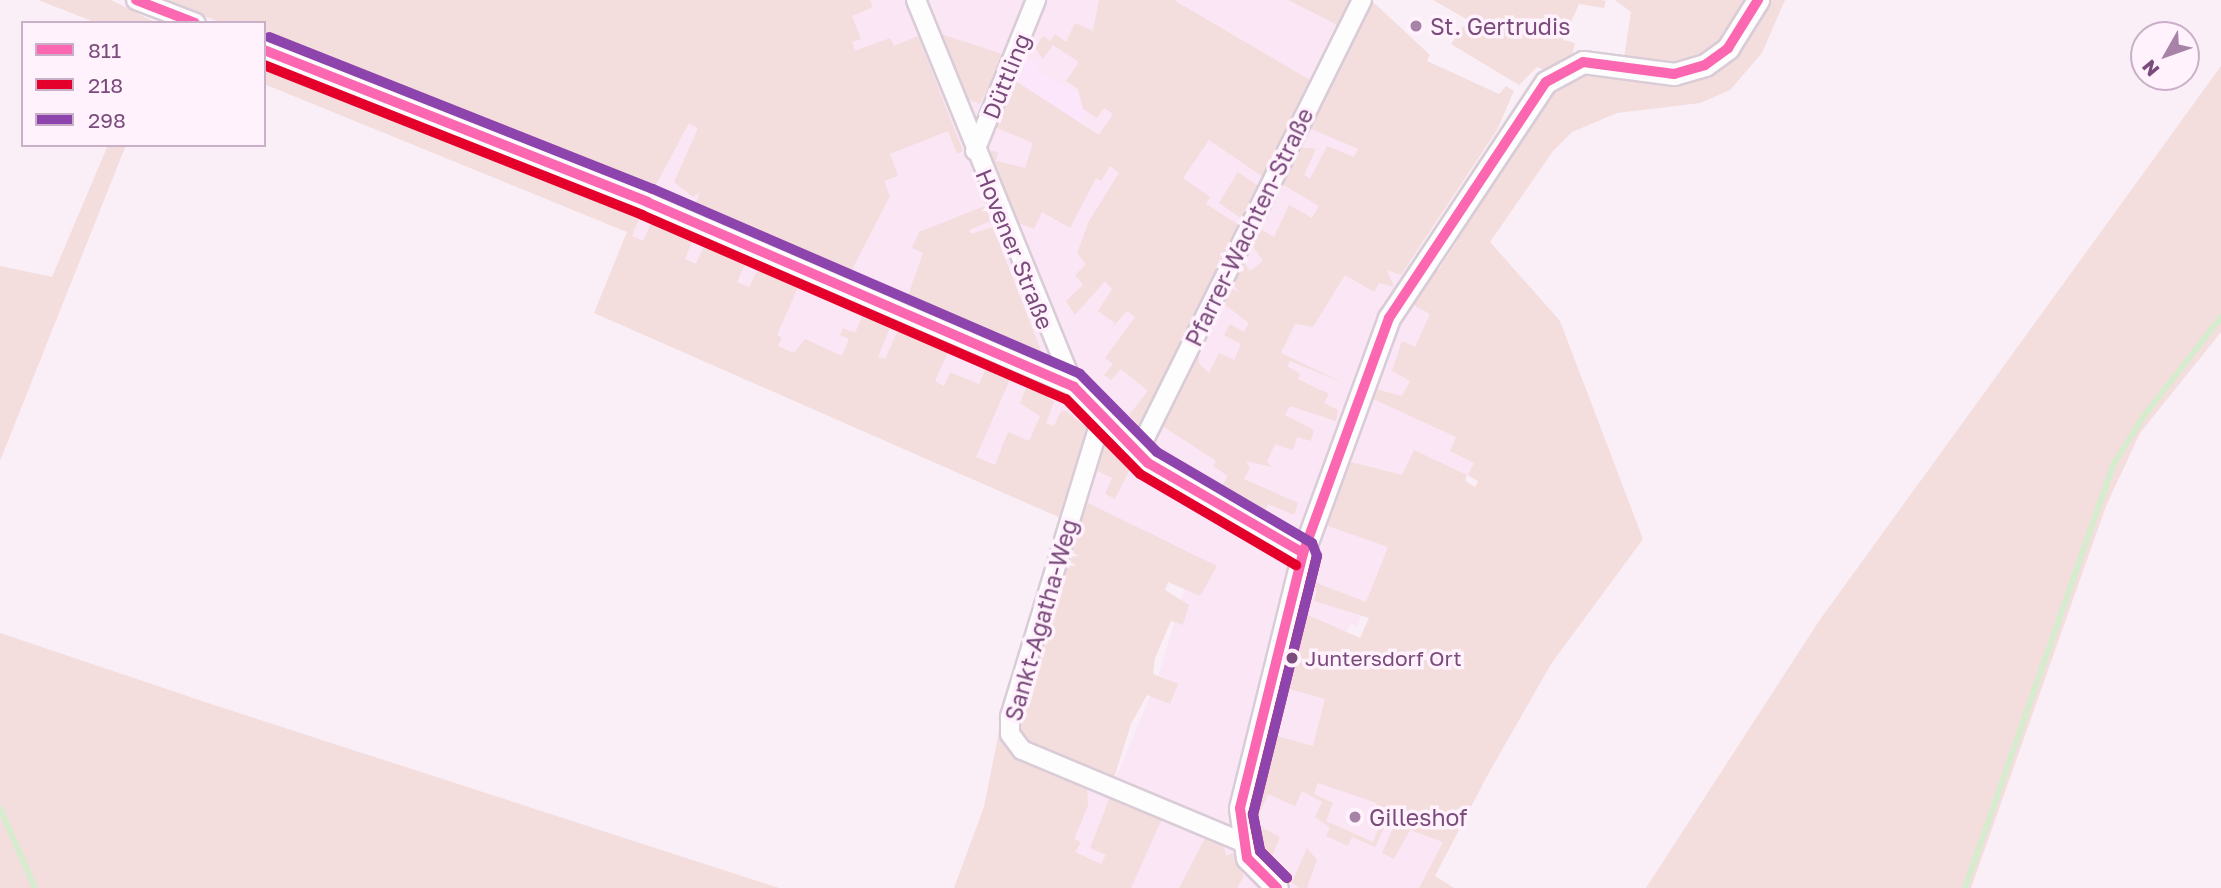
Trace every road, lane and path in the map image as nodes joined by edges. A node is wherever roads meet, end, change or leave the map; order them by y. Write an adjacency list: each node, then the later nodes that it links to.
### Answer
1 (136, 0): 6 (street)
2 (916, 0): 8 (street, Hovener Straße)
3 (1036, 0): 8 (street, Düttling)
4 (1362, 0): 11 (street, Pfarrer-Wachten-Straße)
5 (1758, 0): 12 (street)
6 (191, 21)
7 (266, 51): 9 (street)
8 (975, 151): 9 (street, Hovener Straße)
9 (1074, 387): 10 (street, Hovener Straße)
10 (1101, 419): 11 (street, Hovener Straße); 13 (street, Sankt-Agatha-Weg)
11 (1137, 454): 12 (street, Hovener Straße)
12 (1303, 553): 13 (street)
13 (1242, 842): 14 (street)
14 (1277, 888)

